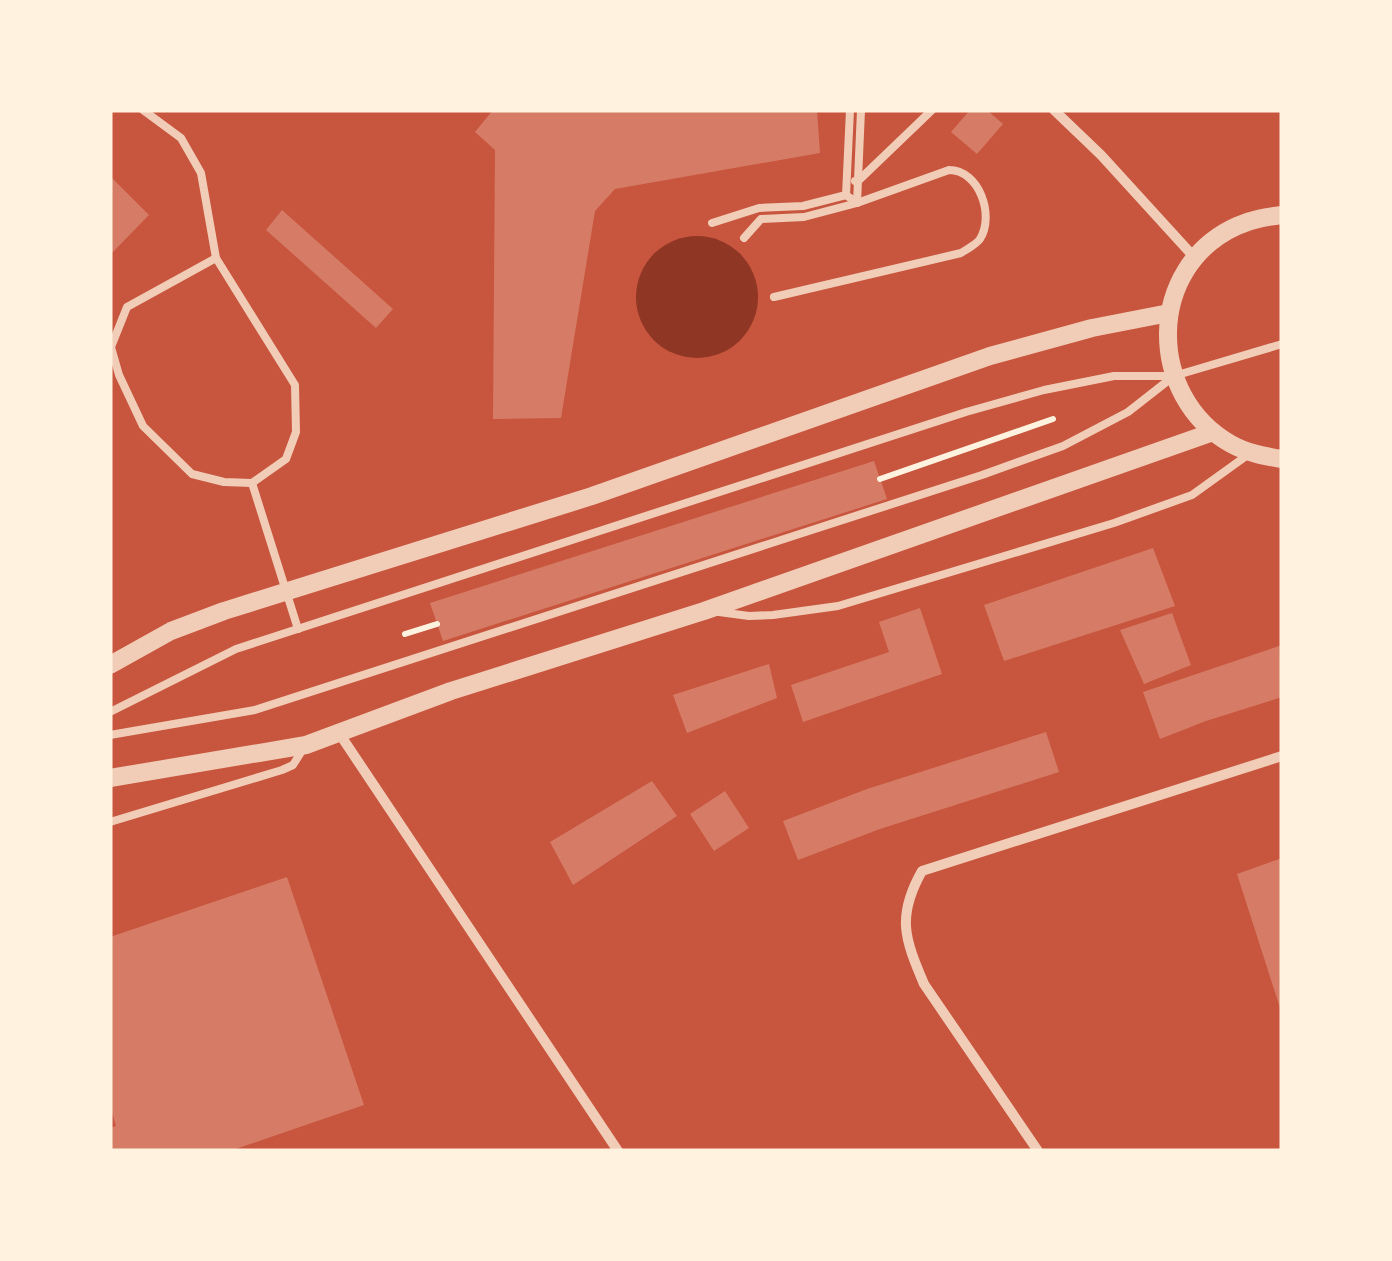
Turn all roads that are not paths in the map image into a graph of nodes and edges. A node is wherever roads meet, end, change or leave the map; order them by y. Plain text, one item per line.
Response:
1 (144, 110) edge
2 (850, 110) edge
3 (861, 110) edge
4 (932, 110) edge
5 (1054, 110) edge
6 (847, 181) junction
7 (858, 181) junction
8 (846, 195) junction
9 (857, 203) junction
10 (1282, 215) edge
11 (712, 223) dead end
12 (744, 238) dead end
13 (216, 258) junction
14 (1195, 258) junction
15 (774, 297) dead end
16 (1169, 313) junction
17 (1282, 344) edge
18 (1174, 376) junction
19 (1214, 432) junction
20 (1251, 453) junction
21 (1282, 459) edge
22 (252, 483) junction
23 (286, 592) junction
24 (704, 610) junction
25 (298, 629) junction
26 (110, 666) edge
27 (110, 712) edge
28 (339, 734) junction
29 (110, 735) edge
30 (306, 746) junction
31 (1282, 756) edge
32 (110, 778) edge
33 (110, 822) edge
34 (618, 1151) edge
35 (1038, 1151) edge

1 - 13 lane
2 - 6 lane
3 - 7 lane
4 - 7 lane
5 - 14 street
6 - 7 lane
6 - 8 lane
7 - 9 lane
8 - 9 lane
8 - 11 lane
9 - 12 lane
9 - 15 lane
10 - 14 street
13 - 22 lane
13 - 22 lane
14 - 16 street
16 - 18 street
16 - 23 street
17 - 18 lane
18 - 19 street
18 - 25 lane
18 - 29 lane
19 - 20 street
19 - 24 street
20 - 21 street
20 - 24 lane
22 - 23 lane
23 - 25 lane
23 - 26 street
24 - 28 street
25 - 27 lane
28 - 30 street
28 - 34 street
30 - 32 street
30 - 33 lane
31 - 35 street

